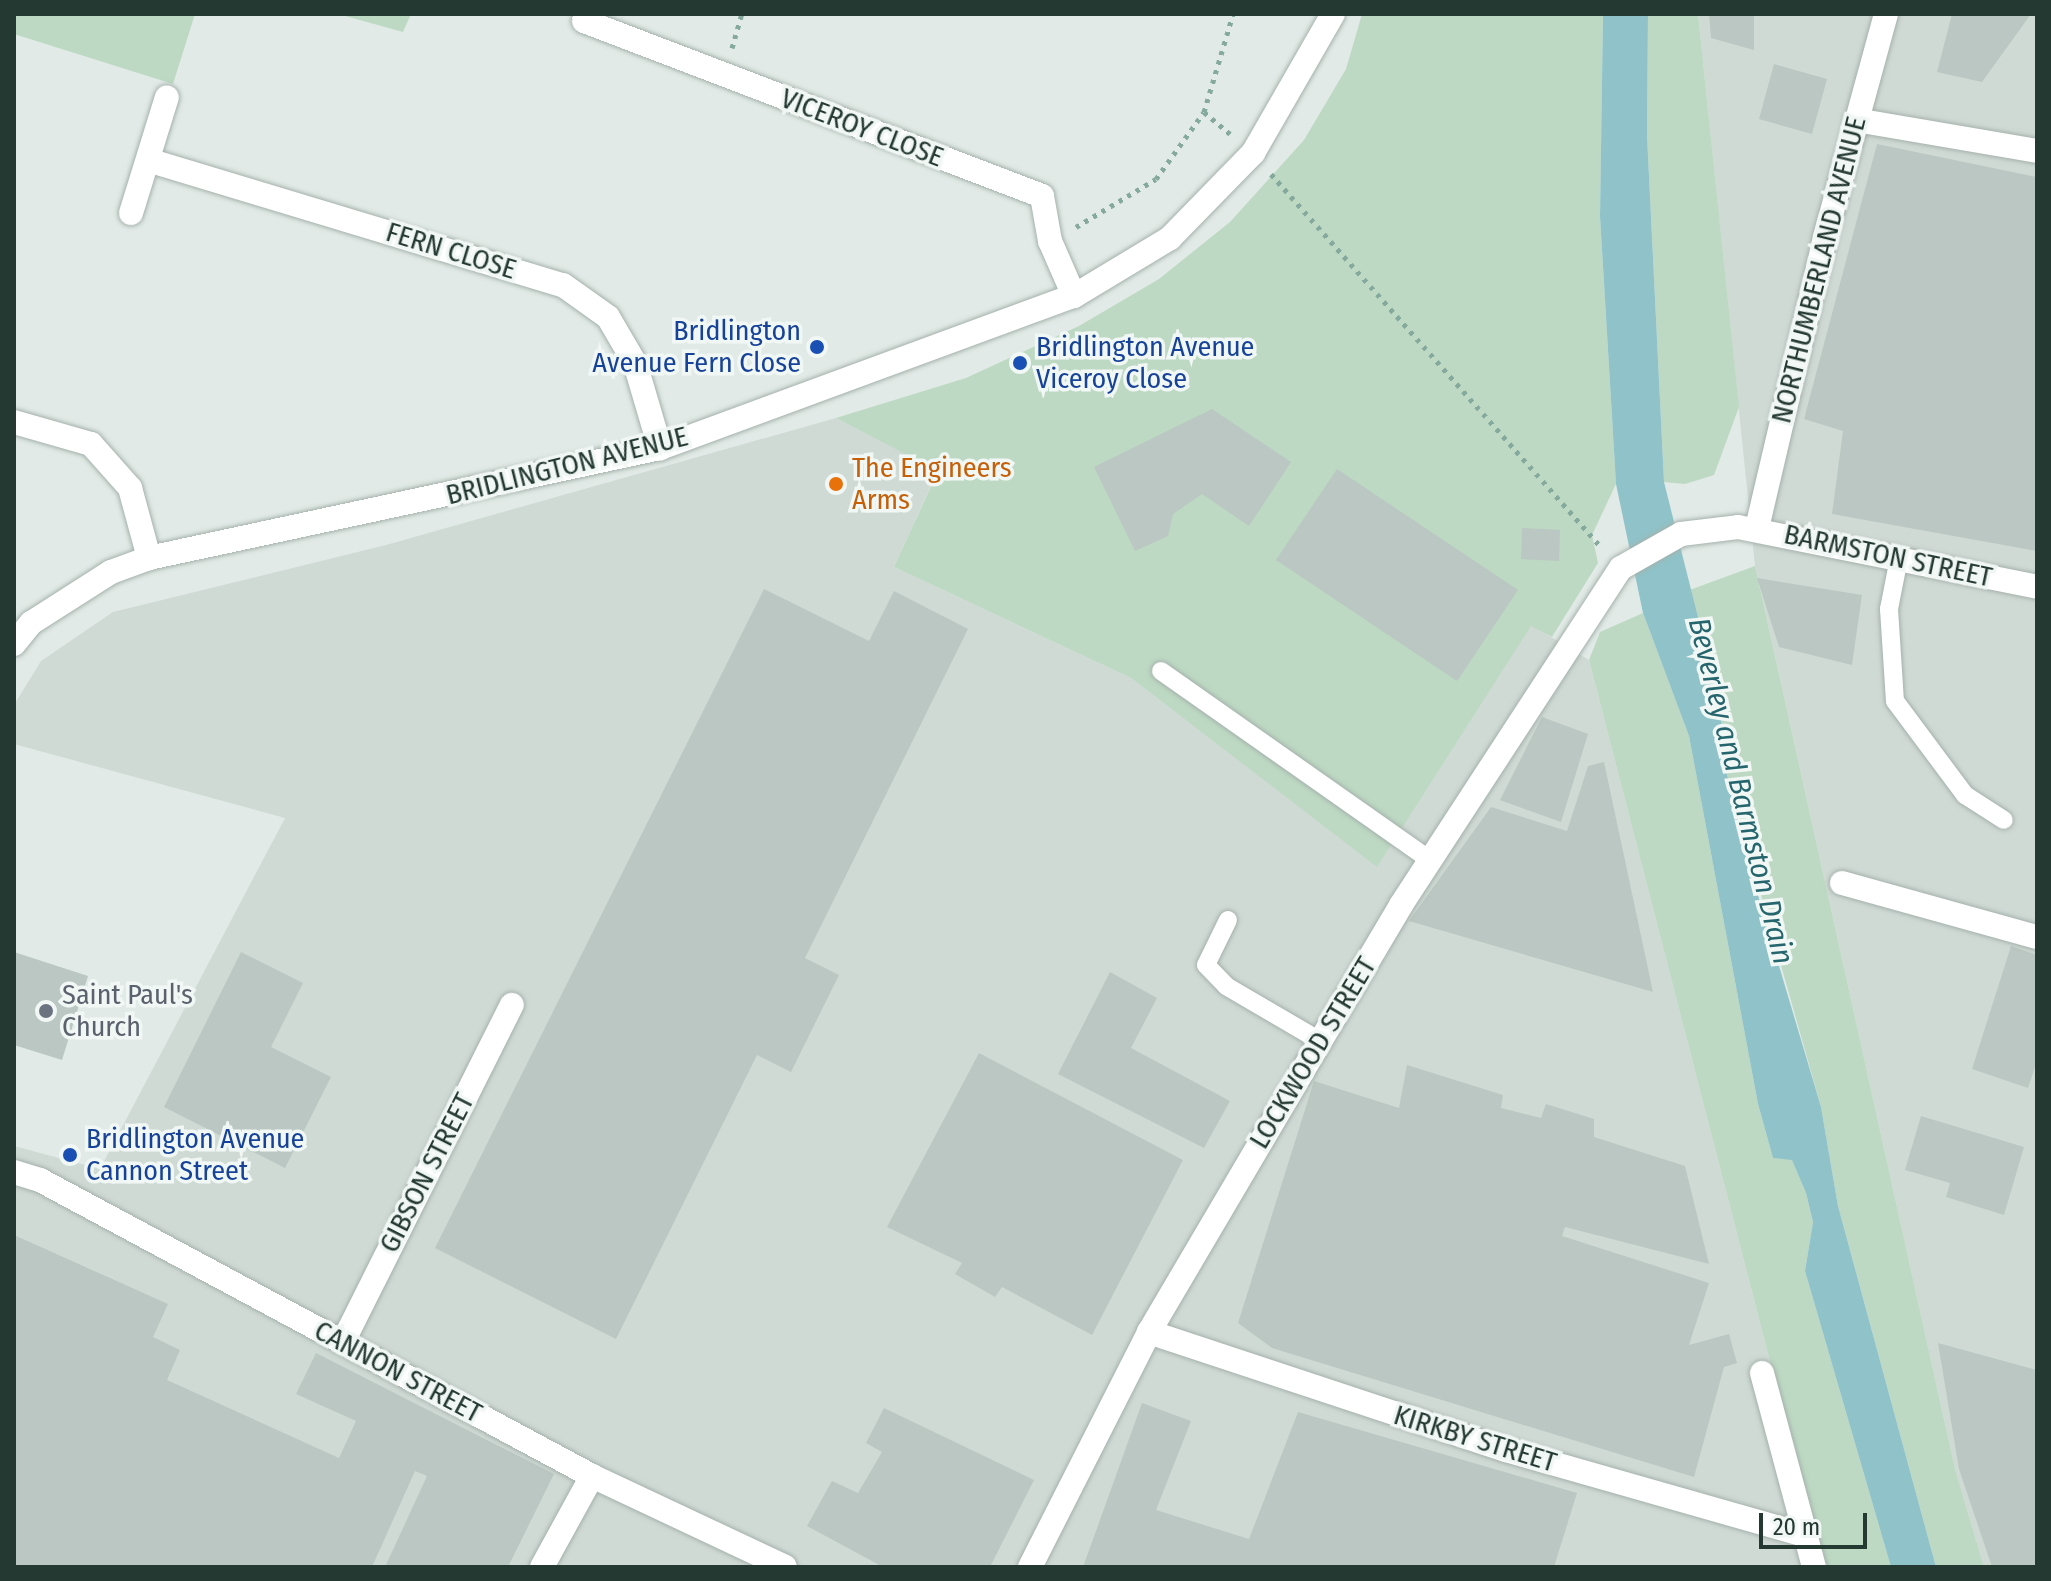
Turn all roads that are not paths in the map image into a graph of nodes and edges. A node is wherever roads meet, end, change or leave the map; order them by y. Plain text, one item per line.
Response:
1 (1333, 14) edge
2 (1886, 14) edge
3 (584, 21) dead end
4 (167, 97) dead end
5 (1856, 120) junction
6 (2037, 151) edge
7 (151, 161) junction
8 (131, 213) dead end
9 (1074, 296) junction
10 (14, 422) edge
11 (660, 448) junction
12 (1748, 527) junction
13 (149, 558) junction
14 (1899, 558) junction
15 (1625, 564) joint
16 (2037, 587) edge
17 (14, 644) edge
18 (1161, 671) dead end
19 (2004, 820) dead end
20 (1430, 860) junction
21 (1842, 883) dead end
22 (1228, 920) dead end
23 (2037, 937) edge
24 (512, 1005) dead end
25 (1320, 1041) junction
26 (14, 1172) edge
27 (1149, 1332) junction
28 (343, 1342) junction
29 (1762, 1373) dead end
30 (592, 1476) junction
31 (1805, 1535) junction
32 (542, 1567) edge
33 (785, 1567) edge
34 (1030, 1567) edge
35 (1814, 1567) edge

1 - 9 street, BRIDLINGTON AVENUE
2 - 5 street, NORTHUMBERLAND AVENUE
3 - 9 street, VICEROY CLOSE
4 - 7 street
5 - 6 street
5 - 12 street, NORTHUMBERLAND AVENUE
7 - 8 street
7 - 11 street, FERN CLOSE
9 - 11 street, BRIDLINGTON AVENUE
10 - 13 street
11 - 13 street, BRIDLINGTON AVENUE
12 - 14 street, BARMSTON STREET
12 - 15 street, BARMSTON STREET
13 - 17 street, BRIDLINGTON AVENUE
14 - 16 street, BARMSTON STREET
14 - 19 lane
15 - 20 street, LOCKWOOD STREET
18 - 20 lane
20 - 25 street, LOCKWOOD STREET
21 - 23 street
22 - 25 lane
24 - 28 street, GIBSON STREET
25 - 27 street, LOCKWOOD STREET
26 - 28 street, CANNON STREET
27 - 31 street, KIRKBY STREET
27 - 34 street, LOCKWOOD STREET
28 - 30 street, CANNON STREET
29 - 31 street
30 - 32 street
30 - 33 street, CANNON STREET
31 - 35 street

